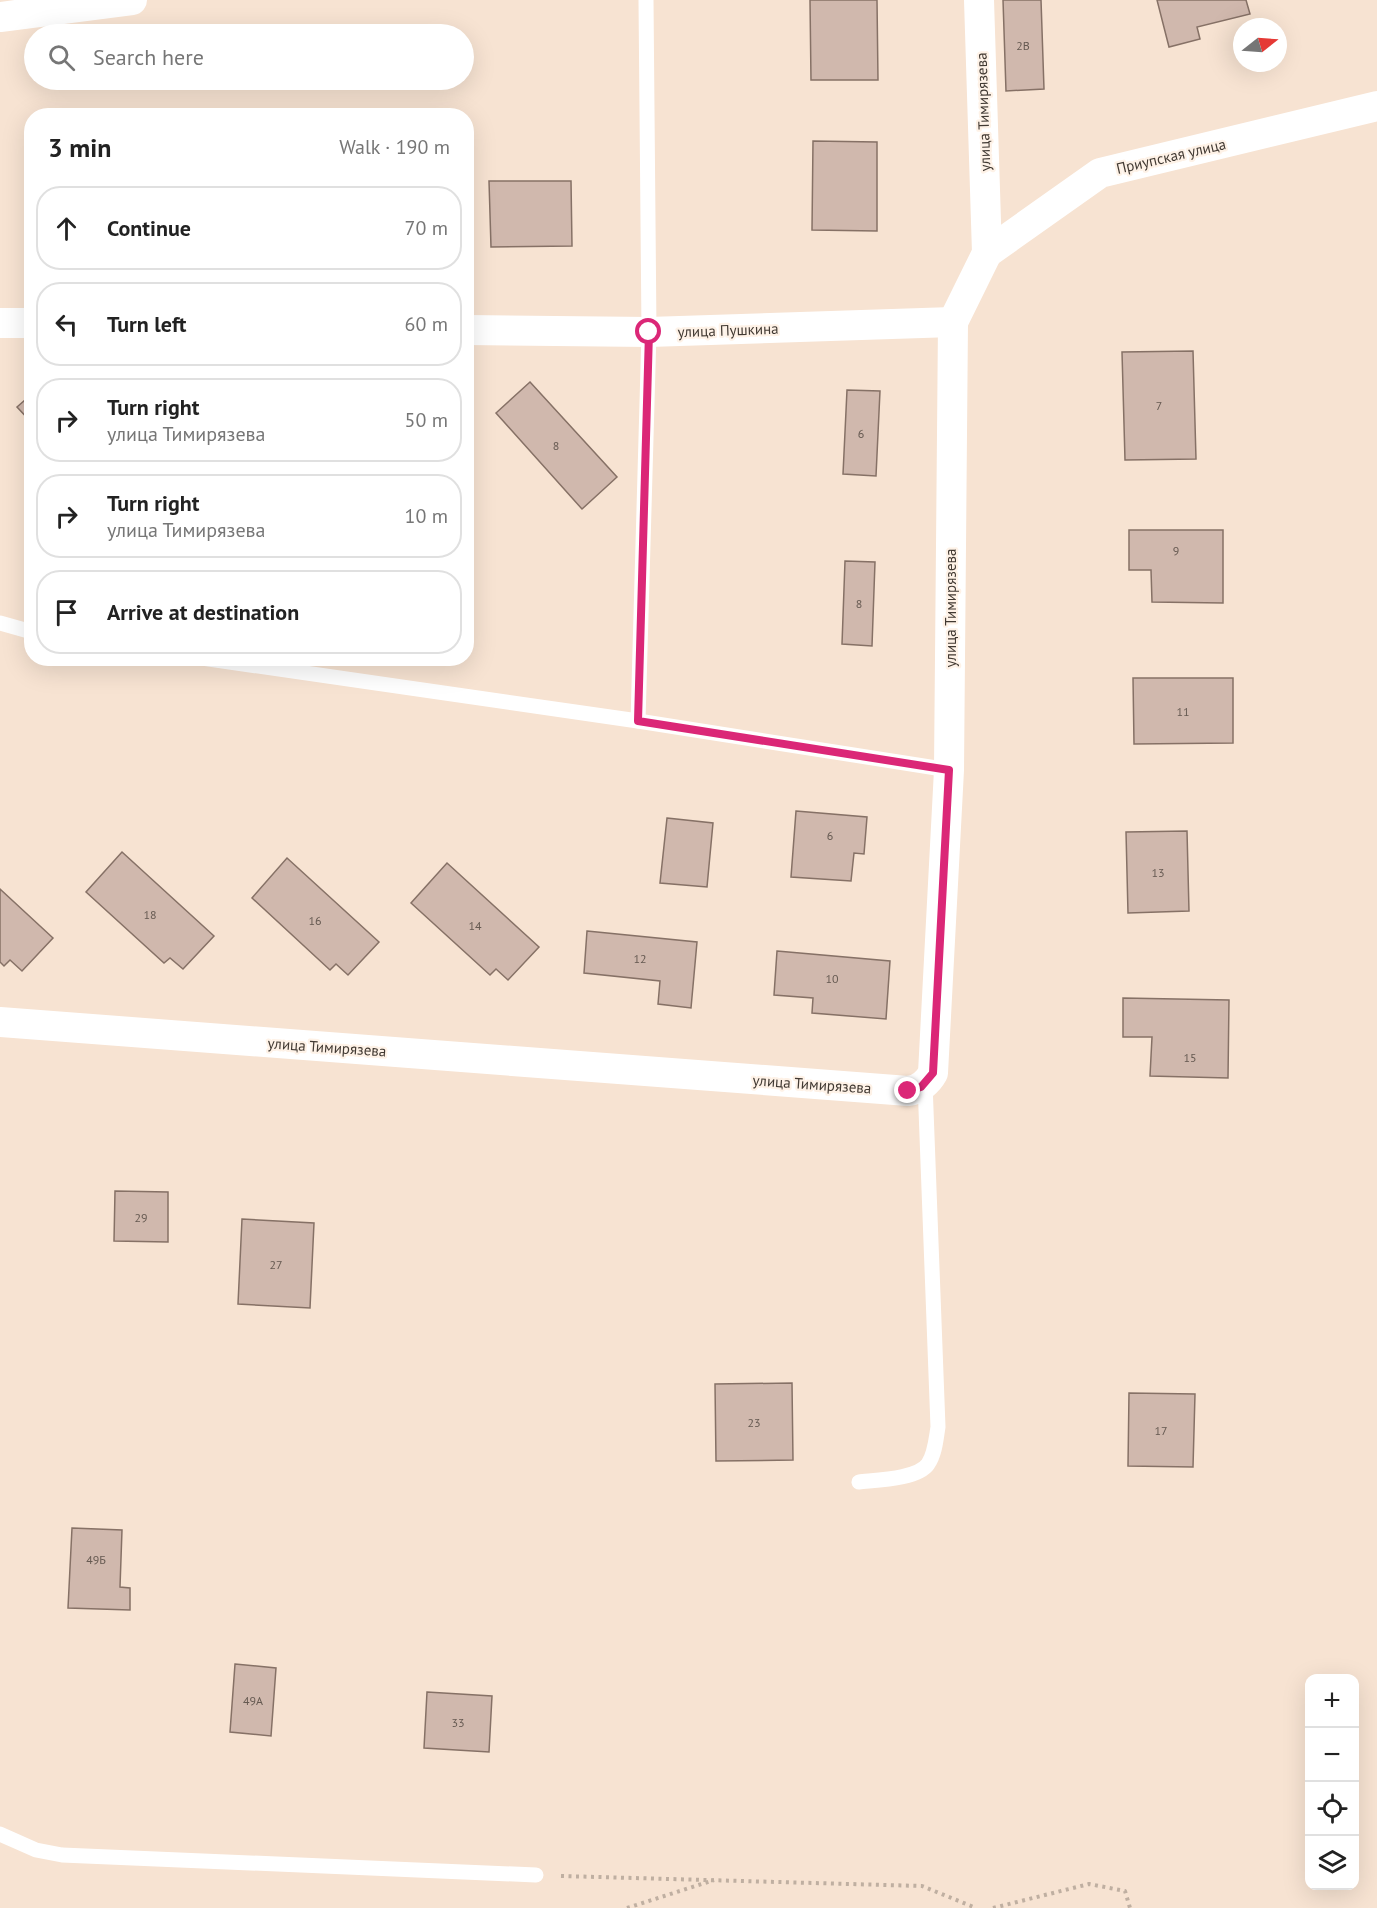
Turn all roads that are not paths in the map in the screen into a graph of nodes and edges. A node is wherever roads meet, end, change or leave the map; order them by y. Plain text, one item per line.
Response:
1 (132, 0) edge
2 (646, 0) edge
3 (979, 0) edge
4 (0, 17) edge
5 (1377, 106) edge
6 (987, 253) junction
7 (953, 322) junction
8 (0, 323) edge
9 (24, 323) edge
10 (474, 330) edge
11 (649, 332) junction
12 (0, 623) edge
13 (24, 630) edge
14 (257, 666) edge
15 (638, 721) junction
16 (949, 770) junction
17 (0, 1022) edge
18 (925, 1083) junction
19 (859, 1482) dead end
20 (0, 1834) edge
21 (536, 1875) road end

1 - 4 street
2 - 11 lane
3 - 6 street, улица Тимирязева
5 - 6 street, Приупская улица
6 - 7 street, улица Тимирязева
7 - 11 street, улица Пушкина
7 - 16 street, улица Тимирязева
8 - 9 street
10 - 11 street, улица Пушкина
11 - 15 lane
12 - 13 lane
14 - 15 lane
15 - 16 lane
16 - 18 street, улица Тимирязева
17 - 18 street, улица Тимирязева
18 - 19 lane
20 - 21 lane

